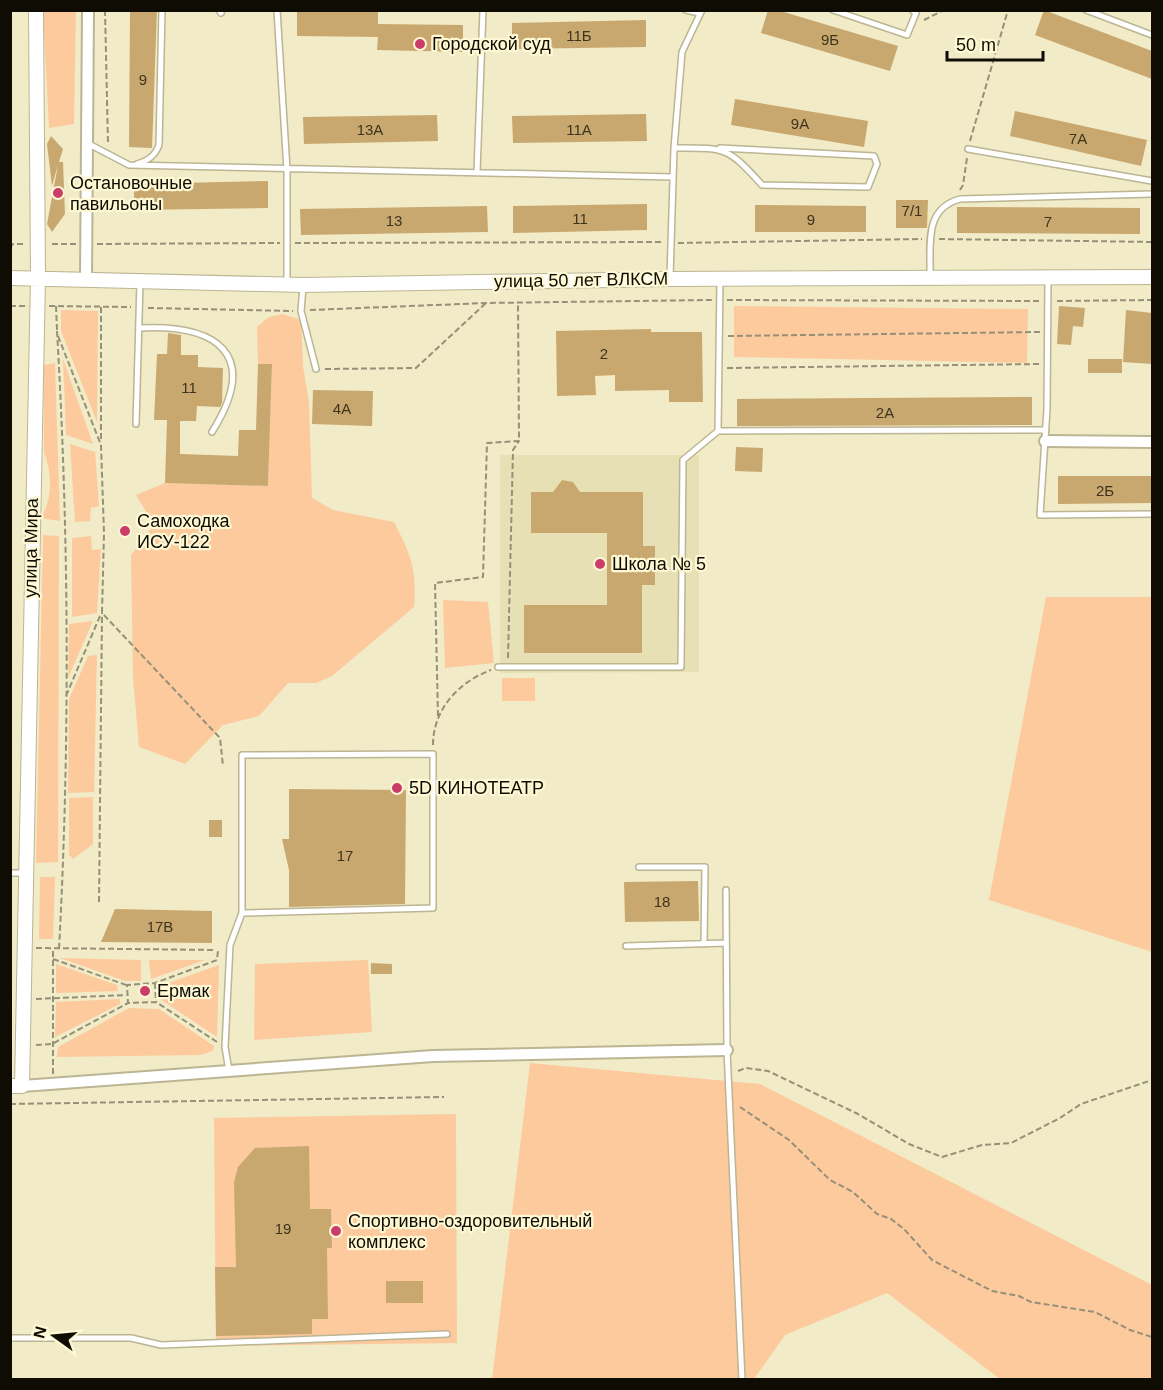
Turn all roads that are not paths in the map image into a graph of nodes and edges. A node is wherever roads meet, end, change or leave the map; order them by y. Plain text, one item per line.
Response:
1 (36, 10) edge
2 (88, 10) edge
3 (162, 10) edge
4 (277, 10) edge
5 (483, 10) edge
6 (686, 10) edge
7 (834, 10) edge
8 (912, 10) edge
9 (1086, 10) edge
10 (701, 12) edge
11 (1152, 34) edge
12 (87, 143) junction
13 (674, 148) junction
14 (720, 148) junction
15 (968, 149) road end
16 (129, 165) junction
17 (287, 170) junction
18 (477, 172) junction
19 (673, 177) junction
20 (1152, 181) edge
21 (1152, 194) edge
22 (1048, 276) junction
23 (930, 277) junction
24 (1152, 277) edge
25 (10, 278) edge
26 (38, 278) junction
27 (86, 278) junction
28 (670, 279) junction
29 (720, 279) junction
30 (140, 280) junction
31 (287, 285) junction
32 (303, 285) junction
33 (138, 328) junction
34 (316, 369) road end
35 (136, 424) dead end
36 (718, 431) junction
37 (212, 432) dead end
38 (1045, 436) junction
39 (1152, 442) edge
40 (1152, 514) edge
41 (498, 667) road end
42 (639, 867) dead end
43 (18, 873) edge
44 (726, 890) dead end
45 (242, 913) junction
46 (726, 943) junction
47 (704, 944) junction
48 (626, 946) dead end
49 (727, 1050) junction
50 (229, 1072) junction
51 (16, 1086) edge
52 (447, 1334) dead end
53 (10, 1338) edge
54 (742, 1380) edge

1 - 26 street, улица Мира
2 - 12 street
3 - 16 lane
4 - 17 lane
5 - 18 lane
6 - 10 lane
7 - 8 lane
9 - 11 lane
10 - 13 lane
12 - 16 lane
12 - 27 street
13 - 14 lane
13 - 19 lane
14 - 14 lane
15 - 20 lane
16 - 17 lane
17 - 18 lane
17 - 31 lane
18 - 19 lane
19 - 28 lane
21 - 23 lane
22 - 23 street, улица 50 лет ВЛКСМ
22 - 24 street, улица 50 лет ВЛКСМ
22 - 38 lane
23 - 29 street, улица 50 лет ВЛКСМ
25 - 26 street, улица 50 лет ВЛКСМ
26 - 27 street, улица 50 лет ВЛКСМ
26 - 43 street, улица Мира
27 - 30 street, улица 50 лет ВЛКСМ
28 - 29 street, улица 50 лет ВЛКСМ
28 - 32 street, улица 50 лет ВЛКСМ
29 - 36 lane
30 - 31 street, улица 50 лет ВЛКСМ
30 - 33 lane
31 - 32 street, улица 50 лет ВЛКСМ
32 - 34 lane
33 - 35 lane
33 - 37 lane
36 - 38 lane
36 - 41 lane
38 - 39 street
38 - 40 lane
42 - 47 lane
43 - 51 street, улица Мира
44 - 46 lane
45 - 45 lane
45 - 50 lane
46 - 47 lane
46 - 49 lane
47 - 48 lane
49 - 50 street
49 - 54 lane
50 - 51 street
52 - 53 lane

